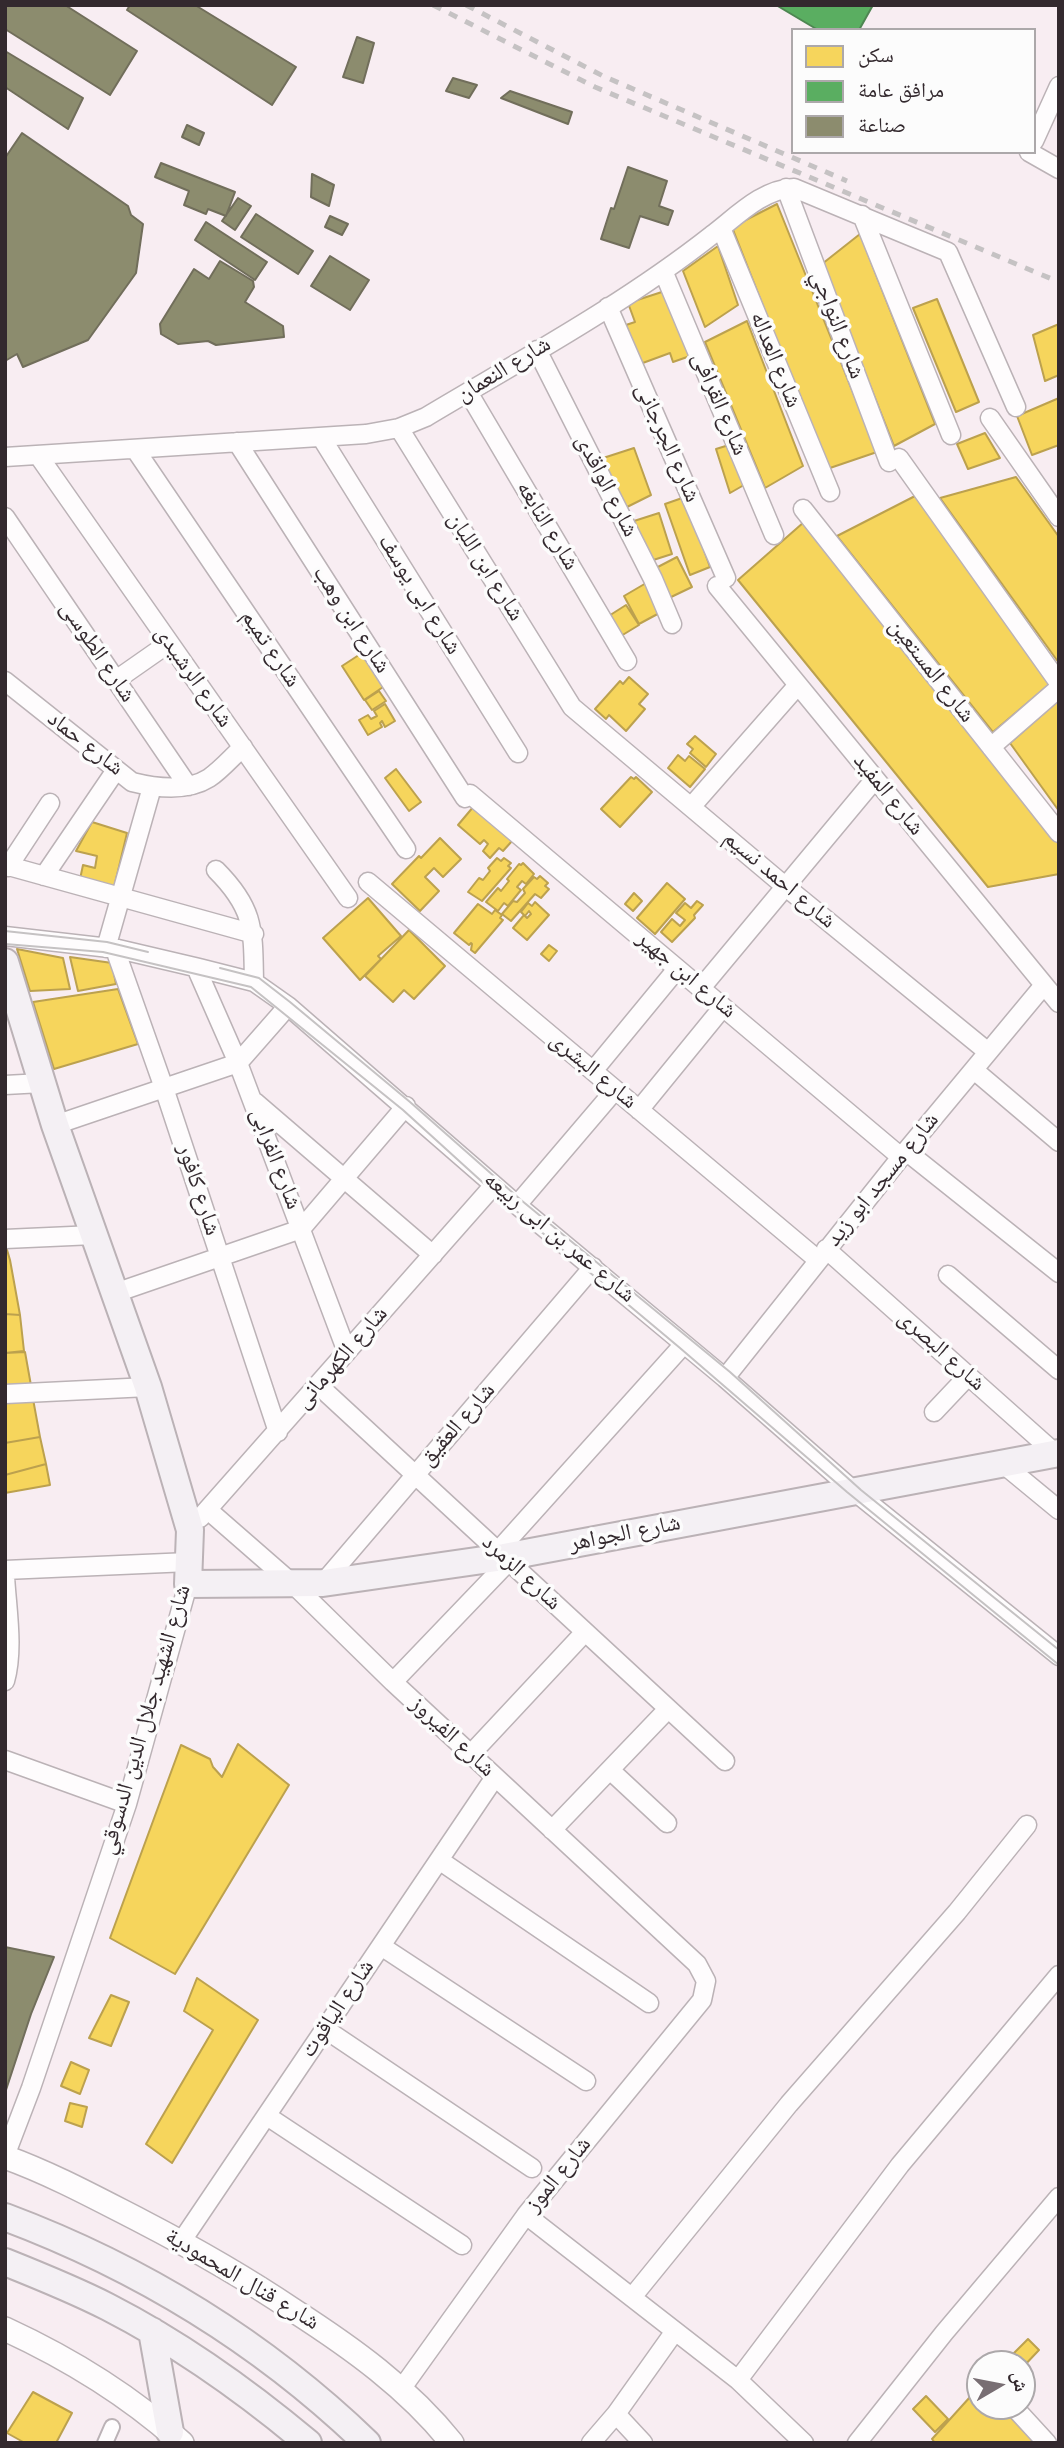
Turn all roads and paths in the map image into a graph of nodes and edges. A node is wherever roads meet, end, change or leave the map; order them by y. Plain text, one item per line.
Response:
1 (1059, 86) edge
2 (1036, 137) edge
3 (1031, 154) edge
4 (1059, 169) edge
5 (786, 188) junction
6 (862, 215) junction
7 (721, 228) junction
8 (664, 273) junction
9 (608, 307) junction
10 (537, 350) junction
11 (468, 392) junction
12 (1016, 407) dead end
13 (990, 418) dead end
14 (399, 428) junction
15 (951, 435) dead end
16 (321, 437) junction
17 (237, 442) junction
18 (135, 449) junction
19 (38, 455) junction
20 (5, 457) edge
21 (830, 492) dead end
22 (803, 509) dead end
23 (5, 517) edge
24 (1059, 517) edge
25 (774, 535) dead end
26 (722, 582) joint
27 (672, 624) dead end
28 (169, 643) junction
29 (627, 661) dead end
30 (116, 680) junction
31 (5, 681) edge
32 (798, 685) junction
33 (1059, 685) edge
34 (572, 707) joint
35 (243, 747) junction
36 (991, 747) junction
37 (518, 753) dead end
38 (116, 770) junction
39 (875, 779) junction
40 (188, 786) junction
41 (152, 787) junction
42 (468, 796) joint
43 (50, 803) dead end
44 (691, 807) junction
45 (1059, 833) edge
46 (406, 849) dead end
47 (7, 866) edge
48 (216, 870) dead end
49 (44, 876) junction
50 (368, 881) dead end
51 (786, 887) junction
52 (120, 897) junction
53 (348, 898) dead end
54 (254, 933) junction
55 (5, 936) edge
56 (112, 948) junction
57 (5, 962) edge
58 (199, 968) junction
59 (677, 969) junction
60 (254, 982) junction
61 (1044, 985) junction
62 (701, 988) junction
63 (1059, 1003) edge
64 (288, 1006) junction
65 (723, 1007) junction
66 (988, 1052) junction
67 (238, 1063) junction
68 (974, 1070) junction
69 (593, 1071) junction
70 (42, 1083) junction
71 (5, 1085) edge
72 (164, 1088) junction
73 (615, 1090) junction
74 (252, 1100) junction
75 (406, 1106) junction
76 (639, 1110) junction
77 (55, 1125) junction
78 (1059, 1142) edge
79 (903, 1154) junction
80 (344, 1179) junction
81 (494, 1185) junction
82 (517, 1205) junction
83 (301, 1230) junction
84 (94, 1236) junction
85 (5, 1239) edge
86 (433, 1255) junction
87 (822, 1255) junction
88 (220, 1257) junction
89 (593, 1268) junction
90 (1059, 1273) edge
91 (948, 1275) dead end
92 (114, 1293) junction
93 (684, 1344) junction
94 (348, 1352) junction
95 (1059, 1370) edge
96 (968, 1376) junction
97 (726, 1378) junction
98 (318, 1385) junction
99 (148, 1387) junction
100 (5, 1394) edge
101 (934, 1412) dead end
102 (278, 1432) junction
103 (1057, 1453) edge
104 (1002, 1463) junction
105 (415, 1475) junction
106 (854, 1491) junction
107 (208, 1510) junction
108 (1059, 1510) edge
109 (190, 1530) junction
110 (504, 1557) junction
111 (5, 1570) edge
112 (188, 1573) junction
113 (5, 1576) edge
114 (323, 1583) junction
115 (294, 1585) junction
116 (585, 1632) junction
117 (1059, 1656) edge
118 (5, 1681) edge
119 (393, 1682) junction
120 (668, 1709) junction
121 (471, 1754) junction
122 (5, 1760) edge
123 (725, 1761) dead end
124 (610, 1770) junction
125 (495, 1777) junction
126 (127, 1804) junction
127 (667, 1823) dead end
128 (1027, 1825) dead end
129 (552, 1830) junction
130 (439, 1860) junction
131 (381, 1946) junction
132 (697, 1964) joint
133 (1059, 1975) edge
134 (649, 2003) dead end
135 (325, 2029) junction
136 (586, 2081) dead end
137 (267, 2116) junction
138 (5, 2156) edge
139 (532, 2168) dead end
140 (1059, 2197) edge
141 (526, 2215) junction
142 (5, 2217) edge
143 (181, 2242) junction
144 (462, 2245) dead end
145 (5, 2262) edge
146 (633, 2296) junction
147 (5, 2329) edge
148 (152, 2331) junction
149 (675, 2331) junction
150 (738, 2380) junction
151 (402, 2388) junction
152 (615, 2414) junction
153 (1026, 2420) edge
154 (112, 2427) dead end
155 (176, 2437) edge
156 (105, 2443) edge
157 (308, 2443) edge
158 (367, 2443) edge
159 (453, 2443) edge
160 (592, 2443) edge
161 (643, 2443) edge
162 (804, 2443) edge
163 (857, 2443) edge
164 (1048, 2443) edge

1 - 2 street
3 - 4 street
5 - 6 street
5 - 7 street, شارع النعمان
5 - 33 street, شارع النواجي
6 - 12 street
6 - 15 street
7 - 8 street, شارع النعمان
7 - 21 street, شارع العداله
8 - 9 street, شارع النعمان
8 - 25 street, شارع القرافى
9 - 10 street, شارع النعمان
9 - 26 street, شارع الجرجانى
10 - 11 street, شارع النعمان
10 - 27 street, شارع الواقدى
11 - 14 street, شارع النعمان
11 - 29 street, شارع النابغه
13 - 24 street
14 - 16 street, شارع النعمان
14 - 34 street, شارع ابن اللبان
16 - 17 street, شارع النعمان
16 - 37 street, شارع ابى يوسف
17 - 18 street, شارع النعمان
17 - 42 street, شارع ابن وهب
18 - 19 street, شارع النعمان
18 - 46 street, شارع تميم
19 - 20 street, شارع النعمان
19 - 28 street, شارع الرشيدى
22 - 36 street, شارع المستعين
23 - 30 street, شارع الطوسى
26 - 32 street, شارع المفيد
28 - 30 street
28 - 35 street, شارع الرشيدى
30 - 40 street, شارع الطوسى
31 - 38 street, شارع حماد
32 - 39 street, شارع المفيد
32 - 44 street
33 - 36 street
34 - 44 street, شارع احمد نسيم
35 - 40 street, شارع حماد
35 - 53 street, شارع الرشيدى
36 - 45 street, شارع المستعين
38 - 41 street, شارع حماد
38 - 49 street
39 - 51 street
39 - 61 street, شارع المفيد
40 - 41 street, شارع حماد
41 - 52 street
42 - 59 street, شارع ابن جهير
43 - 47 street
44 - 51 street, شارع احمد نسيم
47 - 49 street
48 - 54 street
49 - 52 street
50 - 69 street, شارع البشرى
51 - 62 street
51 - 66 street, شارع احمد نسيم
52 - 54 street
52 - 56 street
54 - 60 street
55 - 56 street, شارع عمر بن ابى ربيعه
56 - 58 street, شارع عمر بن ابى ربيعه
56 - 72 street, شارع كافور
57 - 70 main road, شارع الشهيد جلال الدين الدسوقي
58 - 60 street, شارع عمر بن ابى ربيعه
58 - 67 street, شارع الفرابى
59 - 62 street, شارع ابن جهير
59 - 69 street
60 - 64 street, شارع عمر بن ابى ربيعه
61 - 63 street, شارع المفيد
61 - 66 street, شارع مسجد ابو زيد
62 - 65 street, شارع ابن جهير
64 - 67 street
64 - 75 street, شارع عمر بن ابى ربيعه
65 - 76 street
65 - 79 street, شارع ابن جهير
66 - 68 street, شارع مسجد ابو زيد
67 - 72 street
67 - 74 street, شارع الفرابى
68 - 78 street
68 - 79 street, شارع مسجد ابو زيد
69 - 73 street, شارع البشرى
70 - 71 street
70 - 77 main road, شارع الشهيد جلال الدين الدسوقي
72 - 77 street
72 - 88 street, شارع كافور
73 - 76 street, شارع البشرى
73 - 82 street
74 - 80 street
74 - 83 street, شارع الفرابى
75 - 80 street
75 - 81 street, شارع عمر بن ابى ربيعه
76 - 87 street, شارع البشرى
77 - 84 main road, شارع الشهيد جلال الدين الدسوقي
79 - 87 street, شارع مسجد ابو زيد
79 - 90 street, شارع ابن جهير
80 - 83 street
80 - 86 street
81 - 82 street, شارع عمر بن ابى ربيعه
81 - 86 street, شارع الكهرمانى
82 - 89 street, شارع عمر بن ابى ربيعه
83 - 88 street
83 - 94 street, شارع الفرابى
84 - 85 street
84 - 92 main road, شارع الشهيد جلال الدين الدسوقي
86 - 94 street, شارع الكهرمانى
87 - 96 street, شارع البصرى
87 - 97 street, شارع مسجد ابو زيد
88 - 92 street
88 - 102 street, شارع كافور
89 - 93 street, شارع عمر بن ابى ربيعه
89 - 105 street, شارع العقيق
91 - 95 street
92 - 99 main road, شارع الشهيد جلال الدين الدسوقي
93 - 97 street, شارع عمر بن ابى ربيعه
93 - 110 street
94 - 98 street, شارع الكهرمانى
96 - 101 street
96 - 103 street, شارع البصرى
97 - 106 street, شارع عمر بن ابى ربيعه
98 - 102 street, شارع الكهرمانى
98 - 105 street, شارع الزمرد
99 - 100 street
99 - 109 main road, شارع الشهيد جلال الدين الدسوقي
102 - 107 street, شارع الكهرمانى
103 - 104 main road, شارع الجواهر
104 - 106 main road, شارع الجواهر
104 - 108 street
105 - 110 street, شارع الزمرد
105 - 114 street, شارع العقيق
106 - 110 main road, شارع الجواهر
106 - 117 street, شارع عمر بن ابى ربيعه
107 - 109 street, شارع الكهرمانى
107 - 115 street, شارع الفيروز
109 - 112 main road, شارع الشهيد جلال الدين الدسوقي
110 - 114 main road, شارع الجواهر
110 - 116 street, شارع الزمرد
110 - 119 street
111 - 112 street
112 - 115 main road, شارع الجواهر
112 - 126 street, شارع الشهيد جلال الدين الدسوقي
113 - 118 street
114 - 115 main road, شارع الجواهر
115 - 119 street, شارع الفيروز
116 - 120 street, شارع الزمرد
116 - 121 street
119 - 121 street, شارع الفيروز
120 - 123 street, شارع الزمرد
120 - 124 street
121 - 125 street, شارع الفيروز
122 - 126 street
124 - 127 street
124 - 129 street
125 - 129 street, شارع الفيروز
125 - 130 street, شارع الياقوت
126 - 138 street, شارع الشهيد جلال الدين الدسوقي
128 - 146 street
129 - 132 street, شارع الفيروز
130 - 131 street, شارع الياقوت
130 - 134 street
131 - 135 street, شارع الياقوت
131 - 136 street
132 - 141 street, شارع الموز
133 - 150 street
135 - 137 street, شارع الياقوت
135 - 139 street
137 - 143 street, شارع الياقوت
137 - 144 street
138 - 143 street, شارع قنال المحمودية
140 - 163 street
141 - 146 street
141 - 151 street, شارع الموز
142 - 158 main road
143 - 151 street, شارع قنال المحمودية
145 - 148 main road
146 - 149 street
147 - 155 street
148 - 155 main road
148 - 157 main road
149 - 150 street
149 - 152 street
150 - 162 street
151 - 159 street, شارع قنال المحمودية
152 - 160 street
152 - 161 street
153 - 164 street
154 - 156 street

